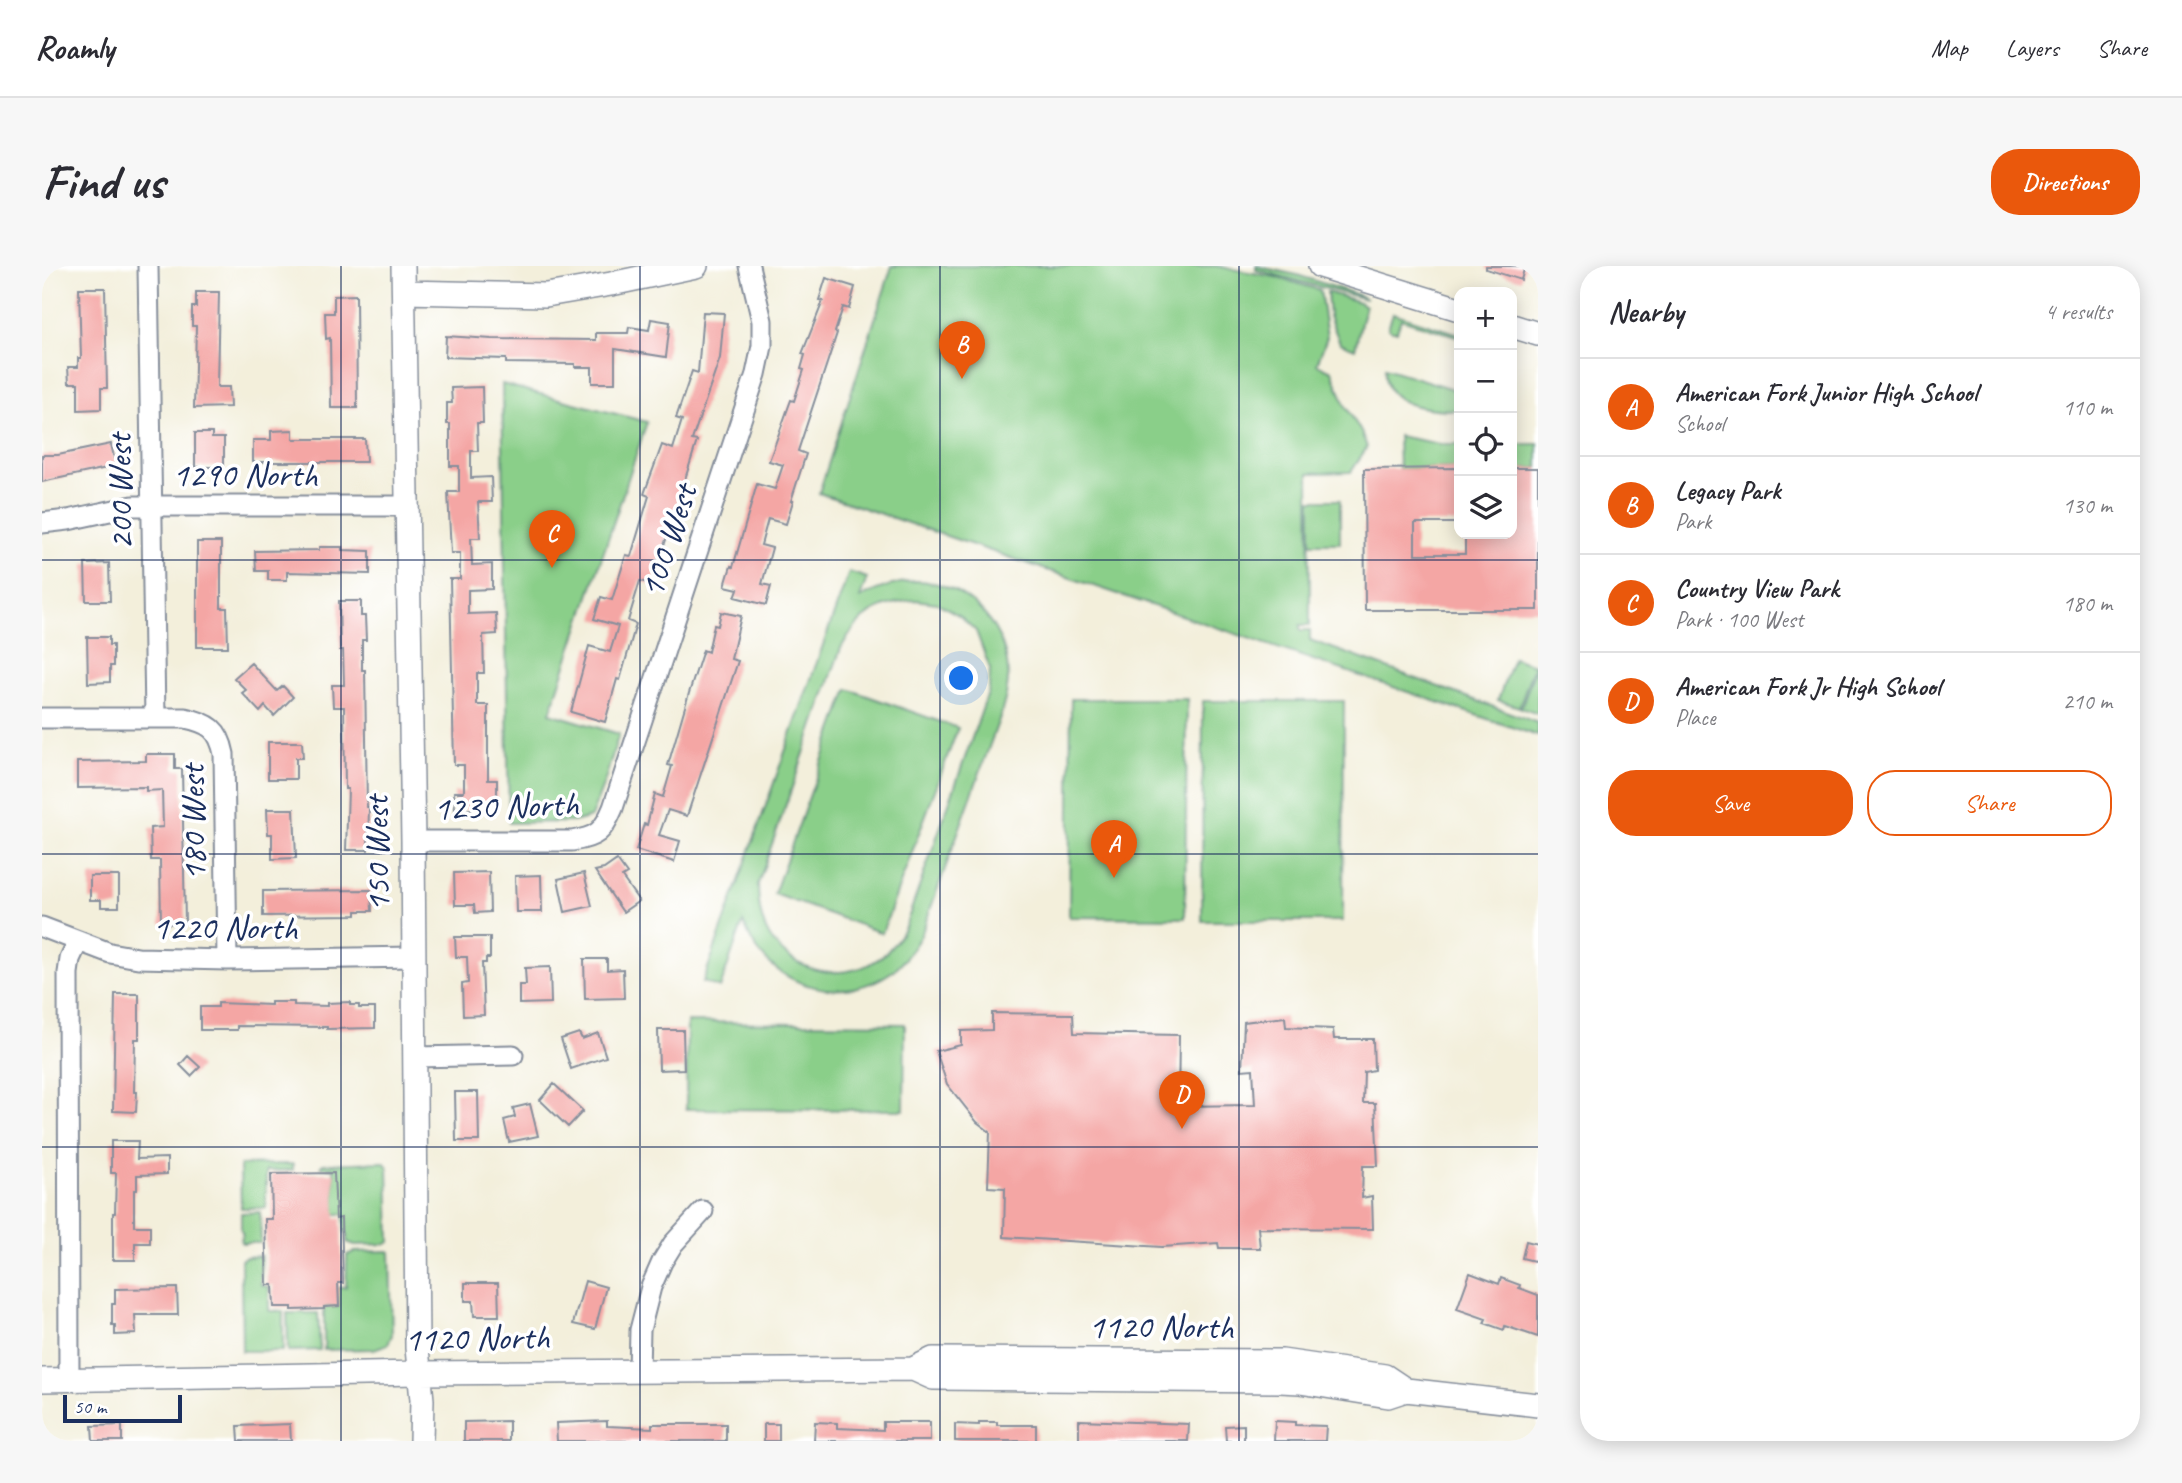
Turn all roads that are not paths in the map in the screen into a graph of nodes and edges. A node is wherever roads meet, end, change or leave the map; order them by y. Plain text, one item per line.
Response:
1 (148, 266) edge
2 (403, 266) edge
3 (696, 266) edge
4 (749, 266) edge
5 (1320, 266) edge
6 (404, 292) junction
7 (1454, 307) edge
8 (1517, 328) edge
9 (1538, 334) edge
10 (151, 506) junction
11 (407, 506) junction
12 (42, 523) edge
13 (42, 718) edge
14 (155, 718) junction
15 (602, 830) joint
16 (412, 841) junction
17 (42, 927) edge
18 (78, 942) junction
19 (414, 957) junction
20 (227, 960) junction
21 (513, 1055) dead end
22 (415, 1057) junction
23 (703, 1211) dead end
24 (639, 1371) junction
25 (419, 1373) junction
26 (42, 1380) edge
27 (69, 1380) junction
28 (1538, 1405) edge
29 (421, 1441) edge

1 - 10 street, 200 West
2 - 6 street, 150 West
3 - 6 street
4 - 15 street, 100 West
5 - 7 street
6 - 11 street, 150 West
8 - 9 street
10 - 11 street, 1290 North
10 - 12 street, 1290 North
10 - 14 street, 200 West
11 - 16 street, 150 West
13 - 14 street
14 - 20 street, 180 West
15 - 16 street, 1230 North
16 - 19 street, 150 West
17 - 18 street, 1220 North
18 - 20 street, 1220 North
18 - 27 street
19 - 20 street, 1220 North
19 - 22 street, 150 West
21 - 22 street
22 - 25 street, 150 West
23 - 24 street
24 - 25 street, 1120 North
24 - 28 street, 1120 North
25 - 27 street, 1120 North
25 - 29 street, 150 West
26 - 27 street, 1120 North

